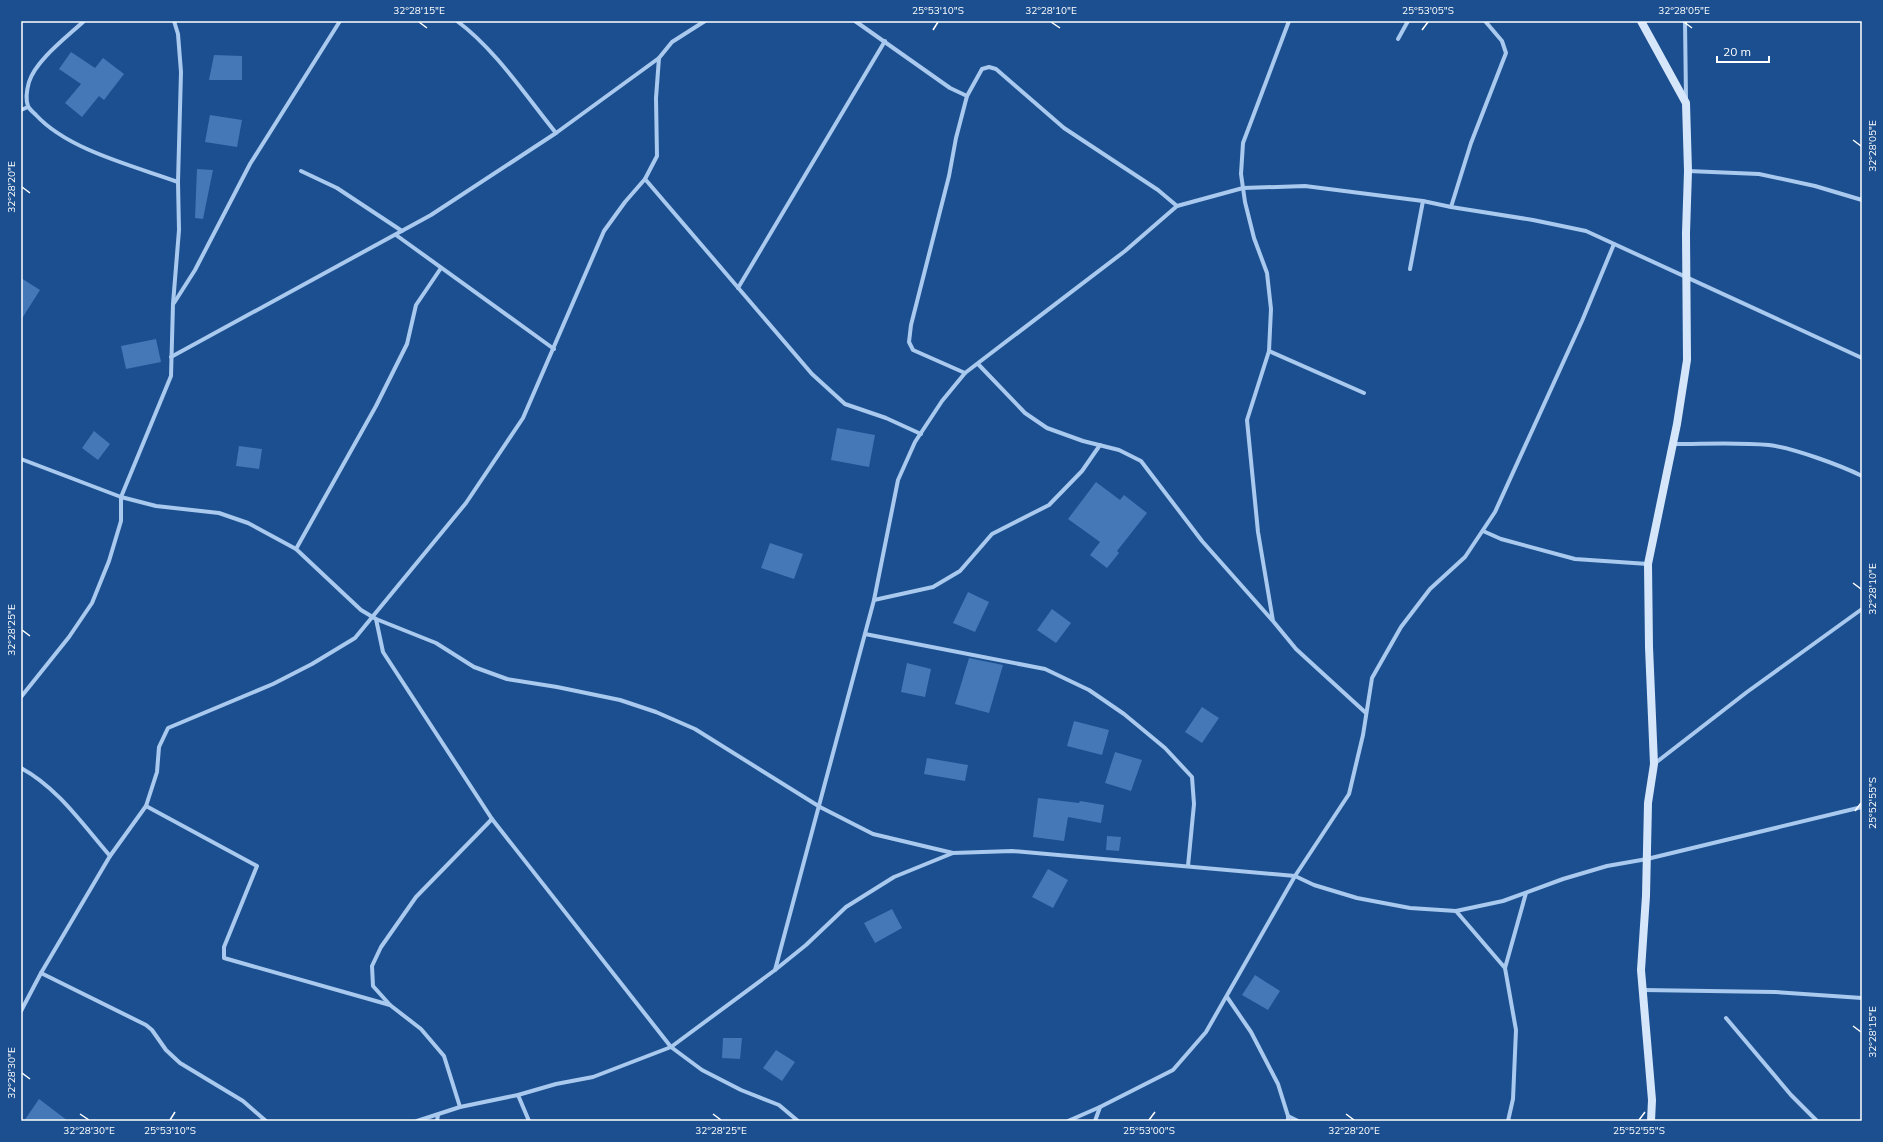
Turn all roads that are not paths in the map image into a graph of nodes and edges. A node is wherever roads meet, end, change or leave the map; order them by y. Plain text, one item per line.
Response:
1 (84, 21) edge
2 (174, 21) edge
3 (340, 21) edge
4 (457, 21) edge
5 (705, 21) edge
6 (855, 21) edge
7 (1289, 21) edge
8 (1408, 21) edge
9 (1485, 21) edge
10 (1641, 21) edge
11 (1685, 21) edge
12 (1398, 39) dead end
13 (885, 42) junction
14 (659, 58) junction
15 (967, 96) junction
16 (1686, 103) junction
17 (28, 107) junction
18 (21, 110) edge
19 (556, 133) junction
20 (301, 171) dead end
21 (1688, 171) junction
22 (645, 179) junction
23 (178, 182) junction
24 (1243, 188) junction
25 (1862, 200) edge
26 (1423, 201) junction
27 (1177, 206) junction
28 (1451, 207) junction
29 (402, 231) junction
30 (396, 235) junction
31 (1614, 244) junction
32 (441, 268) junction
33 (1410, 269) dead end
34 (1686, 276) junction
35 (738, 288) junction
36 (173, 304) junction
37 (554, 348) junction
38 (1269, 351) junction
39 (171, 357) junction
40 (1862, 358) edge
41 (978, 364) junction
42 (965, 374) junction
43 (1364, 393) dead end
44 (921, 434) junction
45 (1673, 444) junction
46 (1100, 445) junction
47 (21, 459) edge
48 (1862, 476) edge
49 (121, 497) junction
50 (1483, 530) junction
51 (296, 549) junction
52 (1648, 564) junction
53 (874, 600) junction
54 (1862, 609) edge
55 (374, 618) junction
56 (1273, 621) junction
57 (865, 634) junction
58 (21, 697) edge
59 (1366, 713) junction
60 (1654, 764) junction
61 (21, 768) edge
62 (146, 806) junction
63 (820, 807) junction
64 (1862, 807) edge
65 (492, 819) junction
66 (953, 853) junction
67 (110, 856) junction
68 (1647, 858) junction
69 (1188, 866) junction
70 (1295, 876) junction
71 (1526, 893) junction
72 (1456, 911) junction
73 (1505, 968) junction
74 (775, 970) junction
75 (41, 973) junction
76 (1643, 990) junction
77 (1227, 997) junction
78 (1862, 998) edge
79 (390, 1005) junction
80 (21, 1011) edge
81 (1726, 1018) dead end
82 (671, 1047) junction
83 (518, 1095) junction
84 (460, 1107) junction
85 (1100, 1107) junction
86 (438, 1114) junction
87 (1288, 1119) edge
88 (266, 1121) edge
89 (417, 1121) edge
90 (437, 1121) edge
91 (529, 1121) edge
92 (798, 1121) edge
93 (1068, 1121) edge
94 (1095, 1121) edge
95 (1298, 1121) edge
96 (1508, 1121) edge
97 (1651, 1121) edge
98 (1817, 1121) edge

1 - 17 street
2 - 23 street
3 - 36 street
4 - 19 street
5 - 14 street
6 - 13 street
7 - 24 street
8 - 12 street
9 - 28 street
10 - 16 street
11 - 16 street
13 - 15 street
13 - 35 street
14 - 19 street
14 - 22 street
15 - 27 street
15 - 42 street
16 - 21 street
17 - 18 street
17 - 23 street
19 - 29 street
20 - 29 street
21 - 25 street
21 - 34 street
22 - 35 street
22 - 37 street
23 - 36 street
24 - 26 street
24 - 27 street
24 - 38 street
26 - 28 street
26 - 33 street
27 - 41 street
28 - 31 street
29 - 30 street
30 - 32 street
30 - 39 street
31 - 34 street
31 - 50 street
32 - 37 street
32 - 51 street
34 - 40 street
34 - 45 street
35 - 44 street
36 - 39 street
37 - 55 street
38 - 43 street
38 - 56 street
39 - 49 street
41 - 42 street
41 - 46 street
42 - 44 street
44 - 53 street
45 - 48 street
45 - 52 street
46 - 53 street
46 - 56 street
47 - 49 street
49 - 51 street
49 - 58 street
50 - 52 street
50 - 59 street
51 - 55 street
52 - 60 street
53 - 57 street
54 - 60 street
55 - 62 street
55 - 63 street
55 - 65 street
56 - 59 street
57 - 63 street
57 - 69 street
59 - 70 street
60 - 68 street
61 - 67 street
62 - 67 street
62 - 79 street
63 - 66 street
63 - 74 street
64 - 68 street
65 - 79 street
65 - 82 street
66 - 69 street
66 - 74 street
67 - 75 street
68 - 71 street
68 - 76 street
69 - 70 street
70 - 72 street
70 - 77 street
71 - 72 street
71 - 73 street
72 - 73 street
73 - 96 street
74 - 82 street
75 - 80 street
75 - 88 street
76 - 78 street
76 - 97 street
77 - 85 street
77 - 87 street
79 - 84 street
81 - 98 street
82 - 83 street
82 - 92 street
83 - 84 street
83 - 91 street
84 - 86 street
85 - 93 street
85 - 94 street
86 - 89 street
86 - 90 street
87 - 95 street

